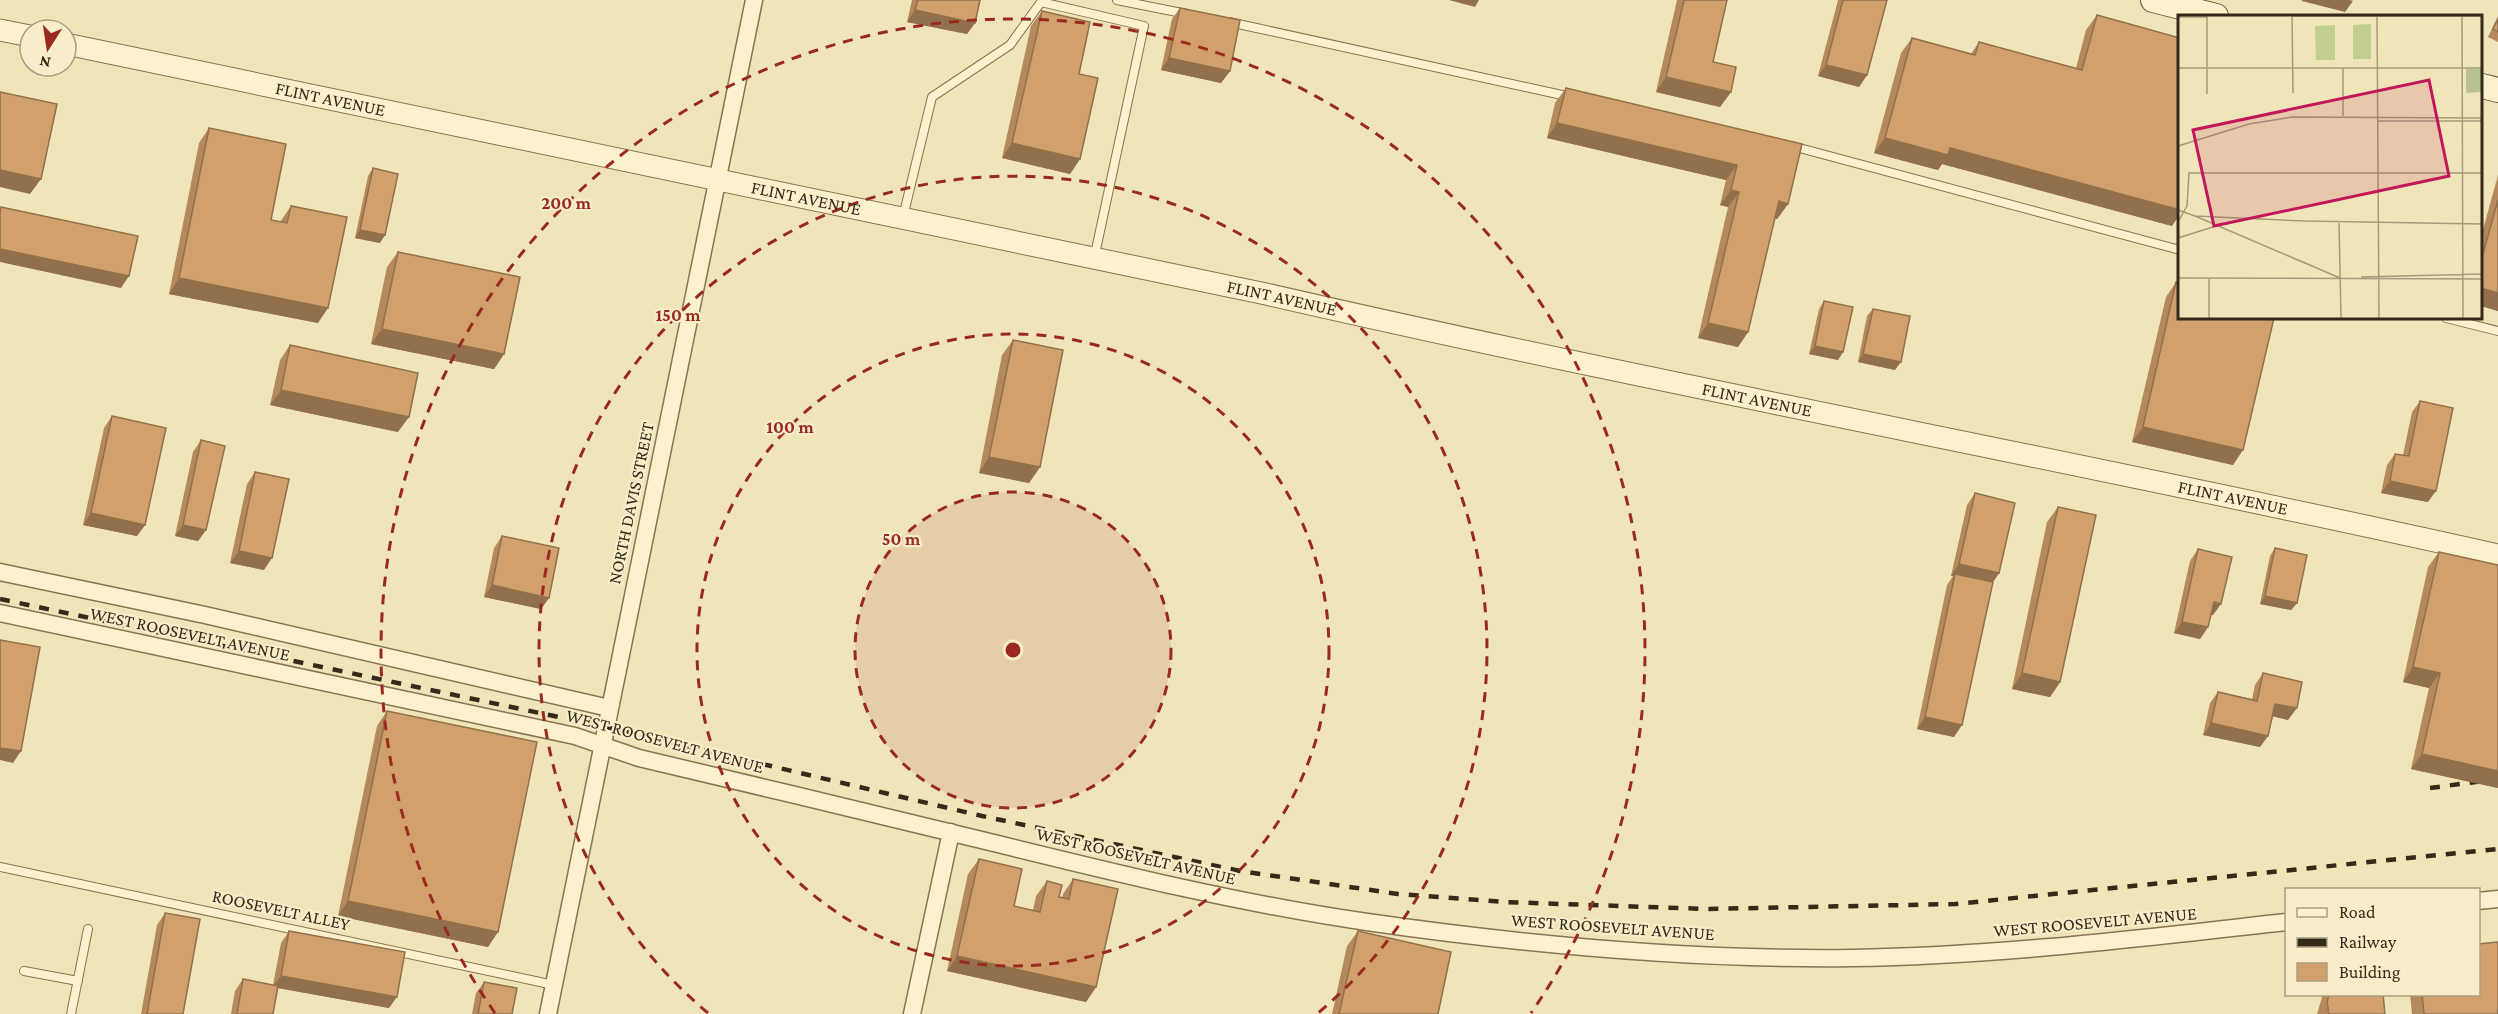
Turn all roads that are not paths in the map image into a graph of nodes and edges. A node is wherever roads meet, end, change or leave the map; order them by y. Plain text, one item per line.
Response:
1 (754, 0) edge
2 (1117, 0) edge
3 (2153, 0) edge
4 (2212, 15) edge
5 (1196, 16) edge
6 (1219, 20) edge
7 (0, 30) edge
8 (18, 34) edge
9 (78, 47) edge
10 (2483, 86) edge
11 (2498, 90) edge
12 (1576, 98) edge
13 (1785, 145) edge
14 (718, 181) junction
15 (903, 220) junction
16 (2178, 249) edge
17 (1094, 259) junction
18 (2454, 320) edge
19 (2498, 331) edge
20 (2498, 555) edge
21 (0, 572) edge
22 (0, 613) edge
23 (609, 708) junction
24 (602, 744) junction
25 (951, 832) junction
26 (0, 867) edge
27 (2498, 899) edge
28 (2480, 901) edge
29 (2285, 922) edge
30 (88, 929) dead end
31 (24, 971) dead end
32 (78, 981) junction
33 (555, 985) junction
34 (71, 1014) edge
35 (548, 1014) edge
36 (912, 1014) edge

1 - 14 street, NORTH DAVIS STREET
2 - 5 lane
3 - 4 main road
6 - 12 lane
7 - 8 street
9 - 14 street, FLINT AVENUE
10 - 11 main road
13 - 16 lane
14 - 15 street, FLINT AVENUE
14 - 23 street, NORTH DAVIS STREET
15 - 17 street, FLINT AVENUE
15 - 17 lane
17 - 20 street, FLINT AVENUE
18 - 19 lane
21 - 23 street, WEST ROOSEVELT AVENUE
22 - 24 street, WEST ROOSEVELT AVENUE
23 - 24 street, NORTH DAVIS STREET
24 - 25 street, WEST ROOSEVELT AVENUE
24 - 33 street, NORTH DAVIS STREET
25 - 29 street, WEST ROOSEVELT AVENUE
25 - 36 street
26 - 33 lane, ROOSEVELT ALLEY
27 - 28 street
30 - 32 lane
31 - 32 lane
32 - 34 lane
33 - 35 street, NORTH DAVIS STREET

